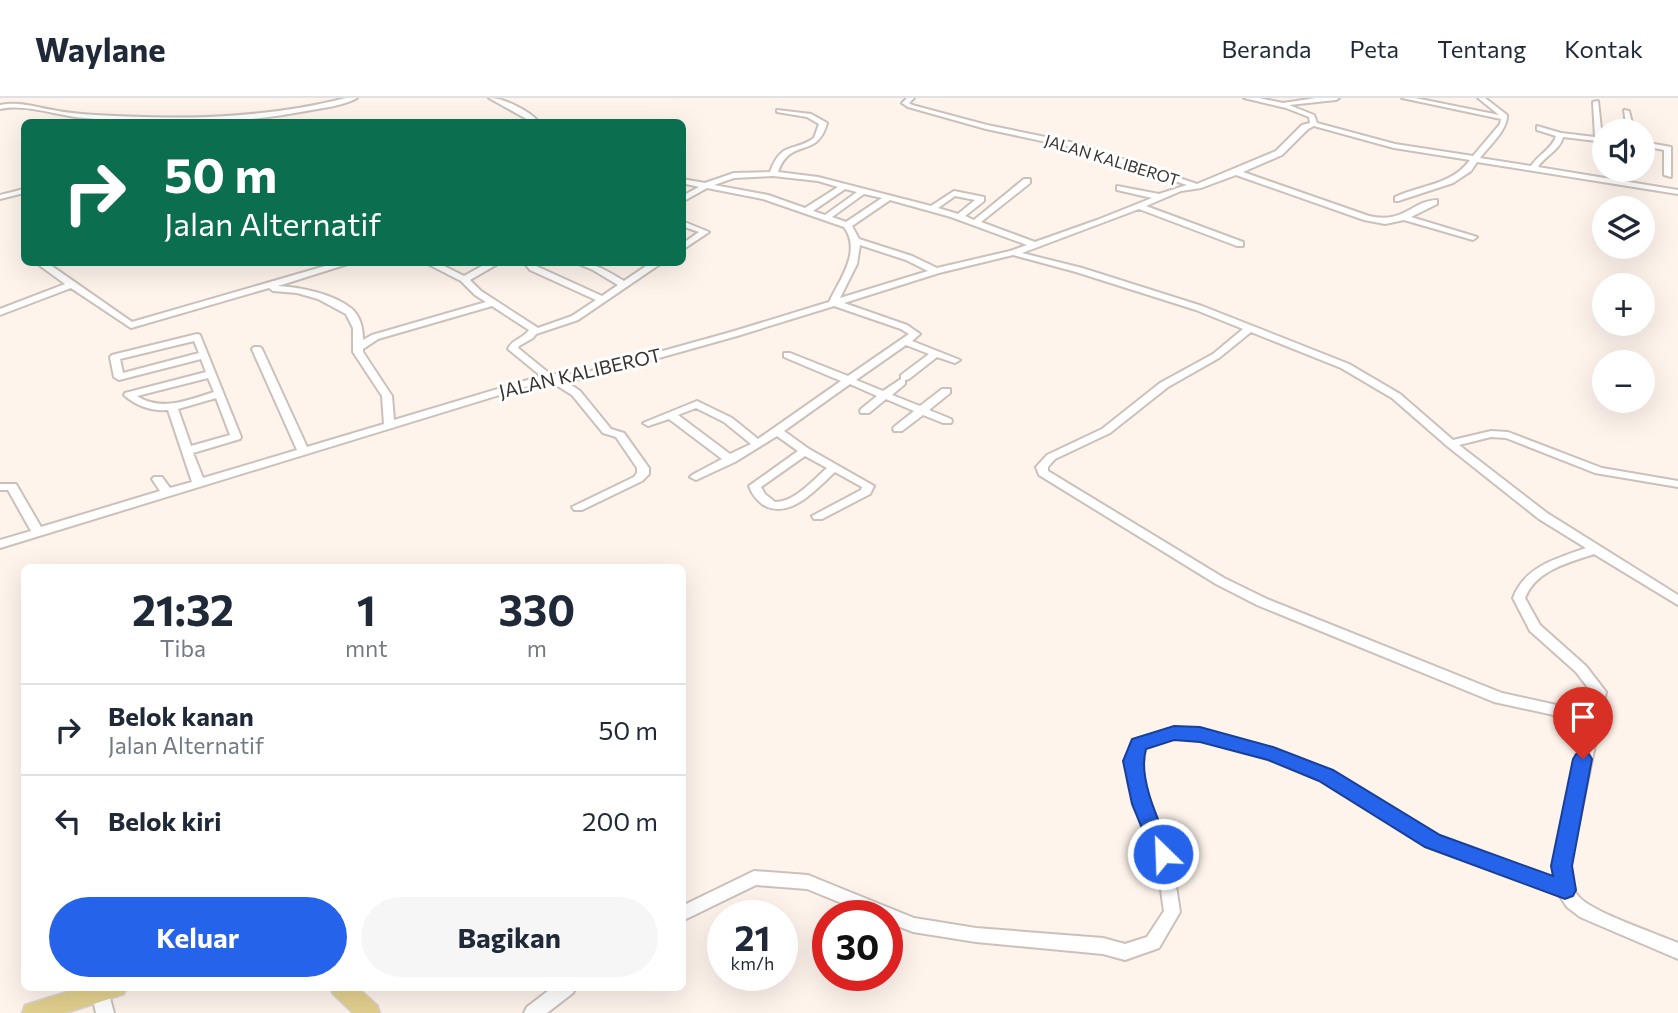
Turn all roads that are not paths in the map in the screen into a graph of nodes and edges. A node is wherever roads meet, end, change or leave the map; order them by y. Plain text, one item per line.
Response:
1 (354, 98) edge
2 (492, 98) edge
3 (1247, 98) edge
4 (1336, 98) edge
5 (1405, 98) edge
6 (1481, 98) edge
7 (908, 100) edge
8 (1596, 102) dead end
9 (1282, 104) junction
10 (0, 107) edge
11 (779, 111) dead end
12 (1626, 111) dead end
13 (1504, 118) junction
14 (273, 119) edge
15 (532, 119) edge
16 (1599, 119) edge
17 (1628, 119) edge
18 (1314, 124) junction
19 (1540, 128) dead end
20 (1560, 135) junction
21 (1592, 139) edge
22 (1655, 146) edge
23 (1475, 159) junction
24 (1534, 167) junction
25 (1236, 172) junction
26 (773, 174) junction
27 (1668, 175) dead end
28 (1592, 176) edge
29 (1027, 181) dead end
30 (686, 182) edge
31 (1630, 182) edge
32 (704, 186) junction
33 (844, 186) junction
34 (1198, 186) junction
35 (1120, 188) dead end
36 (863, 191) junction
37 (21, 192) edge
38 (1678, 192) edge
39 (0, 197) edge
40 (686, 197) edge
41 (1160, 197) junction
42 (887, 199) junction
43 (1398, 200) dead end
44 (1434, 202) dead end
45 (1139, 206) junction
46 (808, 210) junction
47 (931, 210) junction
48 (959, 217) junction
49 (1404, 217) junction
50 (827, 218) junction
51 (976, 222) junction
52 (686, 225) edge
53 (847, 225) junction
54 (1473, 237) dead end
55 (856, 241) junction
56 (1240, 244) dead end
57 (686, 245) edge
58 (1035, 245) junction
59 (1013, 253) junction
60 (45, 266) edge
61 (337, 266) edge
62 (436, 266) edge
63 (489, 266) edge
64 (531, 266) edge
65 (591, 266) edge
66 (653, 266) edge
67 (936, 271) junction
68 (464, 279) junction
69 (72, 284) junction
70 (624, 285) junction
71 (265, 288) junction
72 (603, 300) junction
73 (832, 302) junction
74 (494, 303) junction
75 (0, 312) edge
76 (1250, 328) junction
77 (534, 332) junction
78 (907, 342) junction
79 (359, 347) junction
80 (257, 349) dead end
81 (936, 353) junction
82 (203, 355) junction
83 (787, 355) dead end
84 (955, 360) dead end
85 (210, 374) junction
86 (119, 377) junction
87 (548, 377) junction
88 (849, 380) junction
89 (946, 391) dead end
90 (220, 394) junction
91 (884, 395) junction
92 (129, 396) junction
93 (172, 408) junction
94 (921, 410) junction
95 (865, 411) dead end
96 (671, 415) junction
97 (947, 421) dead end
98 (648, 424) dead end
99 (389, 425) junction
100 (898, 429) dead end
101 (777, 431) junction
102 (758, 444) junction
103 (1451, 444) junction
104 (187, 451) junction
105 (805, 451) junction
106 (304, 452) junction
107 (731, 460) junction
108 (834, 467) junction
109 (696, 477) dead end
110 (158, 480) dead end
111 (198, 484) junction
112 (1678, 484) edge
113 (0, 487) edge
114 (167, 493) junction
115 (578, 507) dead end
116 (818, 516) dead end
117 (38, 532) junction
118 (0, 544) edge
119 (1593, 550) junction
120 (1678, 601) edge
121 (1593, 718) junction
122 (1565, 890) junction
123 (686, 912) edge
124 (1678, 951) edge
125 (345, 991) edge
126 (562, 991) edge
127 (107, 997) edge
128 (37, 1012) edge
129 (369, 1013) edge
130 (533, 1013) edge

1 - 14 street
2 - 15 street
3 - 9 street
4 - 9 street
5 - 13 street
6 - 13 street
7 - 34 street, JALAN KALIBEROT
8 - 16 street
9 - 18 street
10 - 14 street
11 - 26 street
12 - 17 street
13 - 23 street
18 - 23 street
18 - 25 street, JALAN KALIBEROT
19 - 20 street
20 - 21 street
20 - 24 street
22 - 27 street
23 - 24 street
23 - 43 street
24 - 28 street
25 - 34 street, JALAN KALIBEROT
25 - 49 street
26 - 32 street
26 - 33 street
29 - 51 street
30 - 32 street
31 - 38 street
32 - 40 street
32 - 46 street
33 - 36 street
33 - 46 street
34 - 41 street, JALAN KALIBEROT
35 - 41 street
36 - 42 street
36 - 50 street
37 - 39 street
41 - 45 street, JALAN KALIBEROT
42 - 47 street
42 - 53 street
44 - 49 street
45 - 56 street
45 - 58 street, JALAN KALIBEROT
46 - 50 street
47 - 48 street
47 - 48 street
48 - 51 street
49 - 54 street
50 - 53 street
51 - 58 street
52 - 57 street
53 - 55 street
55 - 67 street
55 - 73 street
58 - 59 street, JALAN KALIBEROT
59 - 67 street, JALAN KALIBEROT
59 - 76 street
60 - 69 street
61 - 71 street
62 - 68 street
63 - 68 street
64 - 72 street
65 - 70 street
66 - 70 street
67 - 73 street, JALAN KALIBEROT
68 - 74 street
69 - 71 street
69 - 75 street
70 - 72 street
71 - 79 street
72 - 77 street
73 - 78 street
73 - 87 street, JALAN KALIBEROT
74 - 77 street
74 - 79 street
76 - 103 street
76 - 121 street
77 - 87 street
78 - 81 street
78 - 88 street
79 - 99 street
80 - 106 street
81 - 84 street
81 - 91 street
82 - 85 street
82 - 86 street
82 - 86 street
83 - 88 street
85 - 90 street
85 - 92 street
86 - 92 street
87 - 99 street, JALAN KALIBEROT
87 - 115 street
88 - 91 street
88 - 101 street
89 - 94 street
90 - 93 street
90 - 104 street
91 - 94 street
91 - 95 street
92 - 93 street
93 - 104 street
94 - 97 street
94 - 100 street
96 - 98 street
96 - 102 street
96 - 107 street
99 - 106 street, JALAN KALIBEROT
101 - 102 street
101 - 105 street
102 - 107 street
103 - 112 street
103 - 119 street
104 - 111 street
105 - 108 street
105 - 108 street
106 - 111 street, JALAN KALIBEROT
107 - 109 street
108 - 116 street
110 - 114 street
111 - 114 street, JALAN KALIBEROT
113 - 117 street
114 - 117 street, JALAN KALIBEROT
117 - 118 street, JALAN KALIBEROT
119 - 120 street
119 - 121 street
121 - 122 street
122 - 123 street
122 - 124 street
125 - 129 main road
126 - 130 street
127 - 128 main road

